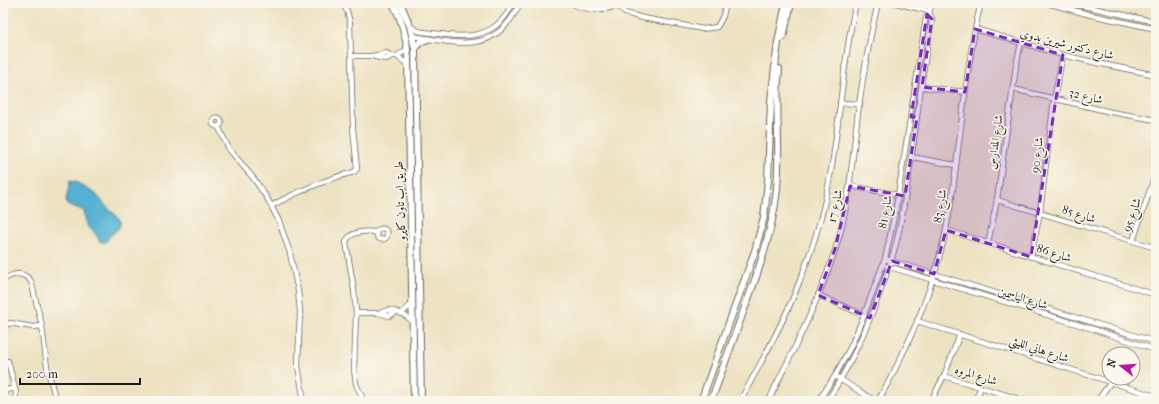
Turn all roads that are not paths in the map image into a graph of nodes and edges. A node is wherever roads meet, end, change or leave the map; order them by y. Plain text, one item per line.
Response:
1 (335, 3) edge
2 (341, 3) edge
3 (393, 3) edge
4 (400, 3) edge
5 (513, 3) edge
6 (520, 3) edge
7 (571, 3) edge
8 (624, 3) edge
9 (726, 3) edge
10 (786, 3) edge
11 (791, 3) edge
12 (856, 3) edge
13 (878, 3) edge
14 (896, 3) edge
15 (932, 3) edge
16 (981, 3) edge
17 (1047, 3) edge
18 (1066, 3) edge
19 (1070, 3) edge
20 (618, 6) junction
21 (1065, 8) junction
22 (929, 12) junction
23 (399, 14) junction
24 (1156, 22) edge
25 (410, 26) junction
26 (975, 29) junction
27 (1156, 29) edge
28 (413, 36) junction
29 (428, 38) junction
30 (1021, 43) junction
31 (408, 49) junction
32 (415, 49) junction
33 (1063, 55) junction
34 (352, 56) junction
35 (395, 56) junction
36 (412, 65) junction
37 (1156, 75) edge
38 (922, 87) junction
39 (1013, 89) junction
40 (965, 92) junction
41 (1054, 99) junction
42 (840, 103) junction
43 (860, 104) junction
44 (910, 117) junction
45 (917, 118) junction
46 (1156, 120) edge
47 (218, 126) dead end
48 (912, 157) junction
49 (955, 165) junction
50 (410, 166) junction
51 (1156, 172) edge
52 (417, 186) junction
53 (850, 186) junction
54 (898, 195) junction
55 (905, 196) junction
56 (997, 200) junction
57 (271, 206) junction
58 (1040, 212) junction
59 (411, 223) junction
60 (946, 230) junction
61 (376, 232) dead end
62 (1134, 241) junction
63 (988, 243) junction
64 (419, 246) junction
65 (1156, 248) edge
66 (1031, 257) junction
67 (885, 259) junction
68 (892, 261) junction
69 (883, 265) junction
70 (890, 267) junction
71 (934, 274) junction
72 (3, 280) edge
73 (932, 280) junction
74 (1000, 294) junction
75 (818, 295) junction
76 (1156, 295) edge
77 (998, 301) junction
78 (412, 304) junction
79 (356, 313) junction
80 (402, 313) junction
81 (864, 315) junction
82 (870, 318) junction
83 (1080, 318) junction
84 (917, 321) junction
85 (413, 322) junction
86 (1095, 323) junction
87 (1078, 324) junction
88 (42, 326) junction
89 (1093, 329) junction
90 (3, 332) edge
91 (960, 334) junction
92 (1156, 342) edge
93 (1156, 350) edge
94 (8, 361) dead end
95 (414, 361) junction
96 (835, 376) junction
97 (944, 376) junction
98 (1101, 379) edge
99 (841, 380) junction
100 (421, 381) junction
101 (1108, 386) edge
102 (1122, 386) edge
103 (981, 387) junction
104 (14, 389) junction
105 (3, 393) edge
106 (3, 397) edge
107 (1155, 398) edge
108 (7, 401) edge
109 (14, 401) edge
110 (56, 401) edge
111 (304, 401) edge
112 (364, 401) edge
113 (414, 401) edge
114 (421, 401) edge
115 (701, 401) edge
116 (711, 401) edge
117 (740, 401) edge
118 (769, 401) edge
119 (818, 401) edge
120 (827, 401) edge
121 (875, 401) edge
122 (878, 401) edge
123 (931, 401) edge
124 (975, 401) edge
125 (1026, 401) edge
126 (1097, 401) edge

1 - 2 street
2 - 34 street
3 - 23 street, طريق اب تاون كايرو
4 - 25 street, طريق اب تاون كايرو
5 - 25 street
6 - 29 street
7 - 20 street
8 - 20 street
9 - 20 street
10 - 115 street
11 - 116 street
12 - 42 street
13 - 43 street, شارع 17
14 - 22 street
15 - 22 street, شارع 81
16 - 26 street, شارع 83
17 - 21 street
18 - 21 street
19 - 24 street
21 - 27 street
22 - 38 street, شارع 81
22 - 44 street, شارع 81
23 - 28 street
23 - 31 street, طريق اب تاون كايرو
25 - 28 street, طريق اب تاون كايرو
26 - 30 street, شارع دكتور شيرين بدوي
26 - 40 street, شارع 83
28 - 29 street
28 - 32 street, طريق اب تاون كايرو
29 - 32 street
30 - 33 street, شارع دكتور شيرين بدوي
30 - 39 street, شارع المدارس
31 - 35 street
31 - 36 street, طريق اب تاون كايرو
32 - 36 street, طريق اب تاون كايرو
33 - 37 street, شارع دكتور شيرين بدوي
33 - 41 street, شارع 90
34 - 35 street
34 - 57 street
35 - 36 street
36 - 50 street, طريق اب تاون كايرو
36 - 52 street, طريق اب تاون كايرو
38 - 40 street
38 - 45 street, شارع 81
39 - 41 street, شارع 32
39 - 56 street, شارع المدارس
40 - 49 street, شارع 83
41 - 46 street, شارع 32
41 - 58 street, شارع 90
42 - 43 street
42 - 117 street
43 - 53 street, شارع 17
44 - 45 street
44 - 54 street, شارع 81
45 - 48 street, شارع 81
47 - 57 street
48 - 49 street
48 - 55 street, شارع 81
49 - 60 street, شارع 83
50 - 52 street
50 - 59 street, طريق اب تاون كايرو
51 - 62 street, شارع 95
52 - 64 street, طريق اب تاون كايرو
53 - 54 street
53 - 75 street, شارع 17
54 - 55 street
54 - 67 street, شارع 81
55 - 68 street, شارع 81
56 - 58 street, شارع 85
56 - 63 street, شارع المدارس
57 - 111 street
58 - 62 street, شارع 85
58 - 66 street, شارع 90
59 - 64 street
59 - 78 street, طريق اب تاون كايرو
60 - 63 street, شارع 86
60 - 71 street, شارع 83
61 - 79 street
62 - 65 street, شارع 85
63 - 66 street, شارع 86
64 - 100 street, طريق اب تاون كايرو
66 - 76 street, شارع 86
67 - 68 street, شارع الياسمين
67 - 69 street, شارع 81
68 - 70 street, شارع 81
68 - 71 street, شارع الياسمين
69 - 70 street, شارع الياسمين
69 - 81 street, شارع 81
70 - 73 street, شارع الياسمين
70 - 82 street, شارع 81
71 - 73 street, شارع 83
71 - 74 street, شارع الياسمين
72 - 88 street
73 - 77 street, شارع الياسمين
73 - 84 street, شارع 83
74 - 77 street
74 - 83 street, شارع الياسمين
75 - 81 street
75 - 118 street, شارع 17
77 - 87 street, شارع الياسمين
78 - 80 street
78 - 85 street, طريق اب تاون كايرو
79 - 80 street
79 - 112 street
80 - 85 street
81 - 82 street
81 - 96 street, شارع 81
82 - 99 street, شارع 81
83 - 86 street, شارع الياسمين
83 - 87 street
84 - 91 street, شارع هاني الليثي
84 - 122 street, شارع 83
85 - 95 street, طريق اب تاون كايرو
86 - 89 street
86 - 92 street, شارع الياسمين
87 - 89 street, شارع الياسمين
88 - 90 street
88 - 110 street
89 - 93 street, شارع الياسمين
91 - 97 street
91 - 98 street, شارع هاني الليثي
94 - 104 street
95 - 100 street
95 - 113 street, طريق اب تاون كايرو
96 - 99 street
96 - 119 street, شارع 81
97 - 103 street, شارع المروه
97 - 123 street
99 - 120 street, شارع 81
99 - 121 street
100 - 114 street, طريق اب تاون كايرو
101 - 126 street
102 - 107 street, شارع هاني الليثي
103 - 124 street
103 - 125 street, شارع المروه
104 - 105 street
104 - 109 street
106 - 108 street

